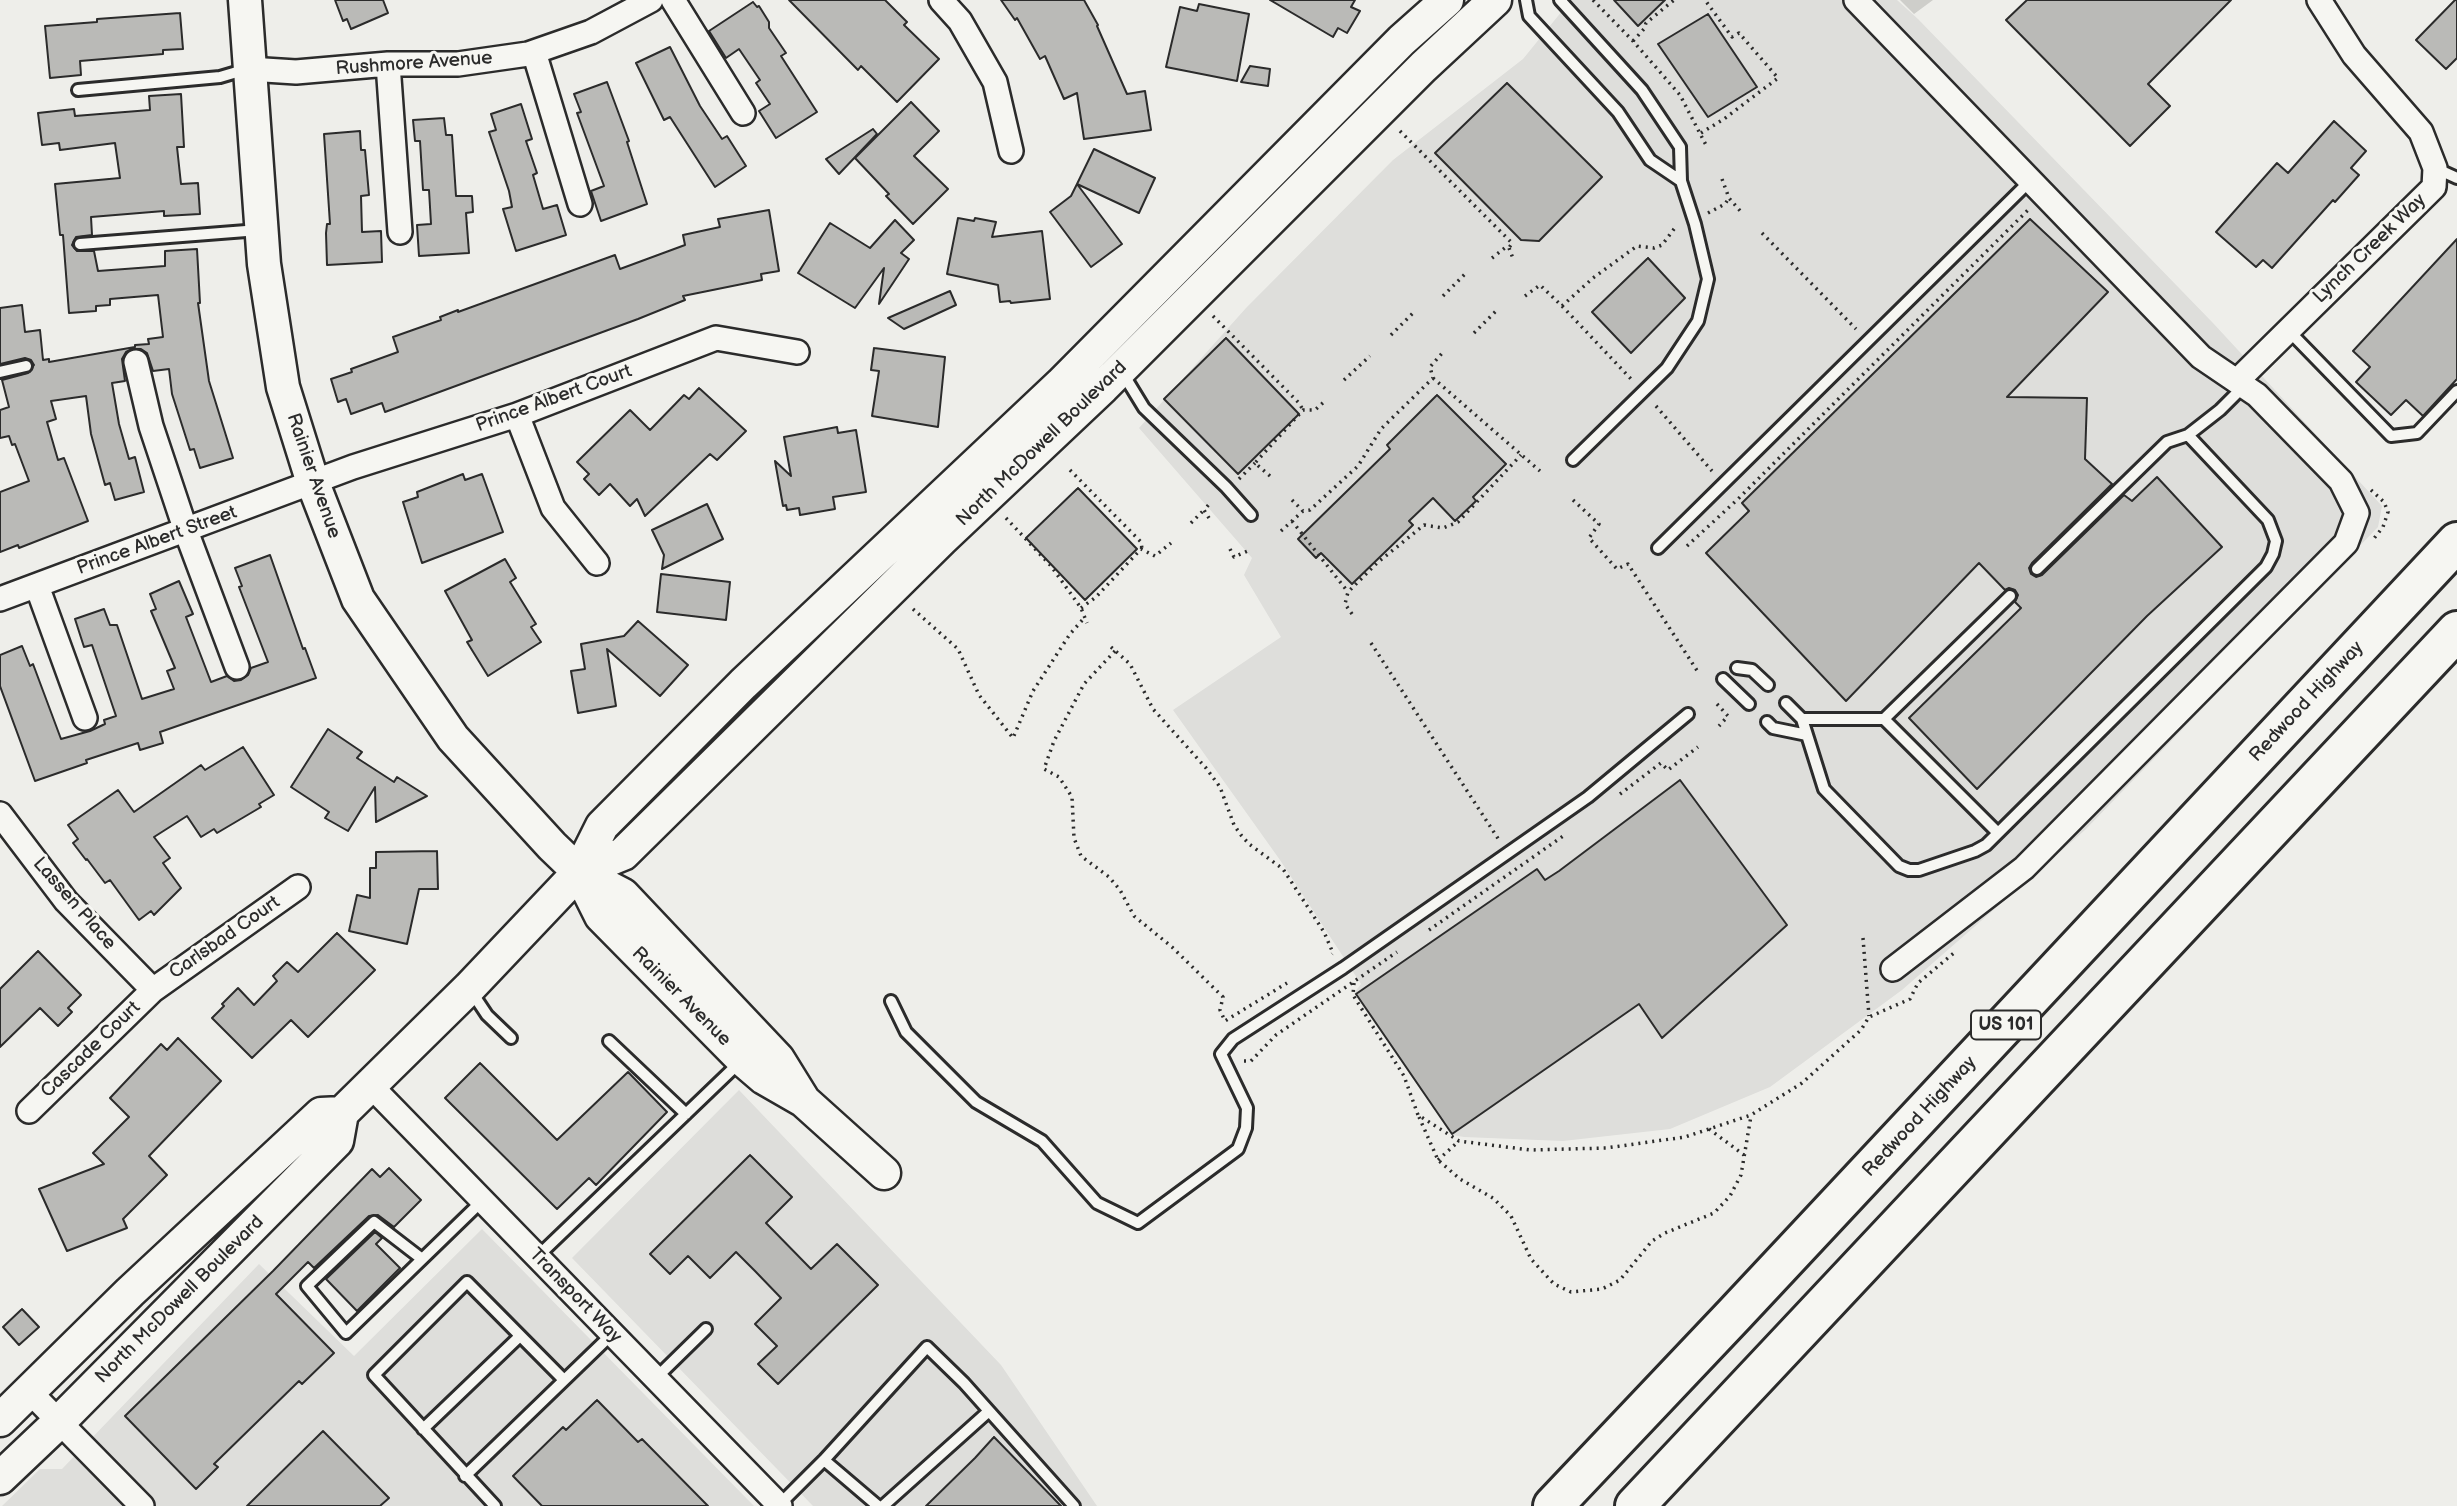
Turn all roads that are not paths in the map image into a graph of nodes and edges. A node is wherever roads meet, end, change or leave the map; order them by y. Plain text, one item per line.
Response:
1 (245, 0) edge
2 (651, 0) edge
3 (673, 0) edge
4 (941, 0) edge
5 (1447, 0) edge
6 (1495, 0) edge
7 (1526, 0) edge
8 (1560, 0) edge
9 (1856, 0) edge
10 (2319, 0) edge
11 (534, 52) junction
12 (387, 64) junction
13 (249, 69) junction
14 (78, 90) dead end
15 (743, 113) dead end
16 (1011, 151) dead end
17 (2435, 168) junction
18 (2457, 178) edge
19 (2031, 180) junction
20 (1681, 181) junction
21 (580, 204) dead end
22 (262, 229) junction
23 (400, 232) dead end
24 (80, 244) dead end
25 (2288, 330) junction
26 (797, 352) dead end
27 (136, 362) dead end
28 (26, 366) dead end
29 (1121, 370) junction
30 (0, 372) edge
31 (2240, 383) junction
32 (2457, 391) edge
33 (517, 415) junction
34 (2188, 435) junction
35 (1573, 460) dead end
36 (313, 484) junction
37 (1251, 515) dead end
38 (186, 531) junction
39 (2457, 542) edge
40 (1658, 548) dead end
41 (597, 563) dead end
42 (2037, 569) dead end
43 (37, 586) junction
44 (2010, 596) dead end
45 (0, 599) edge
46 (2457, 631) edge
47 (237, 667) dead end
48 (1737, 668) dead end
49 (1723, 679) dead end
50 (1768, 685) dead end
51 (1786, 703) dead end
52 (1749, 704) dead end
53 (1688, 714) dead end
54 (85, 718) dead end
55 (1802, 719) junction
56 (1884, 719) junction
57 (1768, 722) dead end
58 (1807, 735) junction
59 (0, 814) edge
60 (1998, 833) junction
61 (579, 872) junction
62 (298, 887) dead end
63 (1893, 969) dead end
64 (469, 988) junction
65 (153, 990) junction
66 (891, 1001) dead end
67 (511, 1038) dead end
68 (609, 1041) dead end
69 (752, 1050) junction
70 (370, 1085) junction
71 (29, 1111) dead end
72 (342, 1113) junction
73 (686, 1114) junction
74 (884, 1173) dead end
75 (482, 1201) junction
76 (537, 1257) junction
77 (422, 1259) junction
78 (706, 1329) dead end
79 (612, 1334) junction
80 (520, 1336) junction
81 (656, 1378) junction
82 (564, 1380) junction
83 (29, 1391) junction
84 (989, 1410) junction
85 (0, 1420) edge
86 (60, 1422) junction
87 (423, 1429) junction
88 (824, 1460) junction
89 (465, 1476) junction
90 (0, 1478) edge
91 (142, 1506) edge
92 (495, 1506) edge
93 (780, 1506) edge
94 (881, 1506) edge
95 (1074, 1506) edge
96 (1553, 1506) edge
97 (1634, 1506) edge

1 - 13 main road, Rainier Avenue
2 - 11 street, Rushmore Avenue
3 - 15 street
4 - 16 street
5 - 61 main road, North McDowell Boulevard
6 - 29 main road, North McDowell Boulevard
7 - 20 lane
8 - 20 lane
9 - 19 street
10 - 17 street
11 - 12 street, Rushmore Avenue
11 - 21 street
12 - 13 street, Rushmore Avenue
12 - 23 street
13 - 14 lane
13 - 22 main road, Rainier Avenue
17 - 18 lane
17 - 25 street, Lynch Creek Way
19 - 31 street
19 - 40 lane
20 - 35 lane
22 - 24 lane
22 - 36 main road, Rainier Avenue
25 - 31 street, Lynch Creek Way
25 - 32 lane
26 - 33 street, Prince Albert Court
27 - 38 street
28 - 30 lane
29 - 37 lane
29 - 61 main road, North McDowell Boulevard
31 - 34 lane
31 - 63 street
33 - 36 street, Prince Albert Court
33 - 41 street
34 - 42 lane
34 - 60 lane
36 - 38 street, Prince Albert Street
36 - 61 main road, Rainier Avenue
38 - 43 street, Prince Albert Street
38 - 47 street
39 - 96 highway, Redwood Highway / US 101
43 - 45 street, Prince Albert Street
43 - 54 street
44 - 56 lane
46 - 97 highway, US 101
48 - 50 lane
49 - 52 lane
51 - 55 lane
53 - 66 lane
55 - 56 lane
55 - 58 lane
56 - 60 lane
57 - 58 lane
58 - 60 lane
59 - 65 street, Lassen Place
61 - 64 main road, North McDowell Boulevard
61 - 69 main road, Rainier Avenue
62 - 65 street, Carlsbad Court
64 - 67 lane
64 - 70 main road, North McDowell Boulevard
65 - 71 street, Cascade Court
68 - 73 lane
69 - 73 lane
69 - 74 main road, Rainier Avenue
70 - 72 main road, North McDowell Boulevard
70 - 75 street, Transport Way
72 - 83 main road, North McDowell Boulevard
72 - 86 main road, North McDowell Boulevard
73 - 76 lane
75 - 76 street, Transport Way
75 - 77 lane
76 - 79 street, Transport Way
77 - 77 lane
78 - 81 lane
79 - 81 street, Transport Way
79 - 82 lane
80 - 82 lane
80 - 87 lane
80 - 87 lane
81 - 93 street, Transport Way
82 - 89 lane
83 - 85 main road, North McDowell Boulevard
83 - 86 street
84 - 88 lane
84 - 94 lane
84 - 95 lane
86 - 90 main road, North McDowell Boulevard
86 - 91 street
87 - 89 lane
88 - 93 lane
88 - 94 lane
89 - 92 lane

